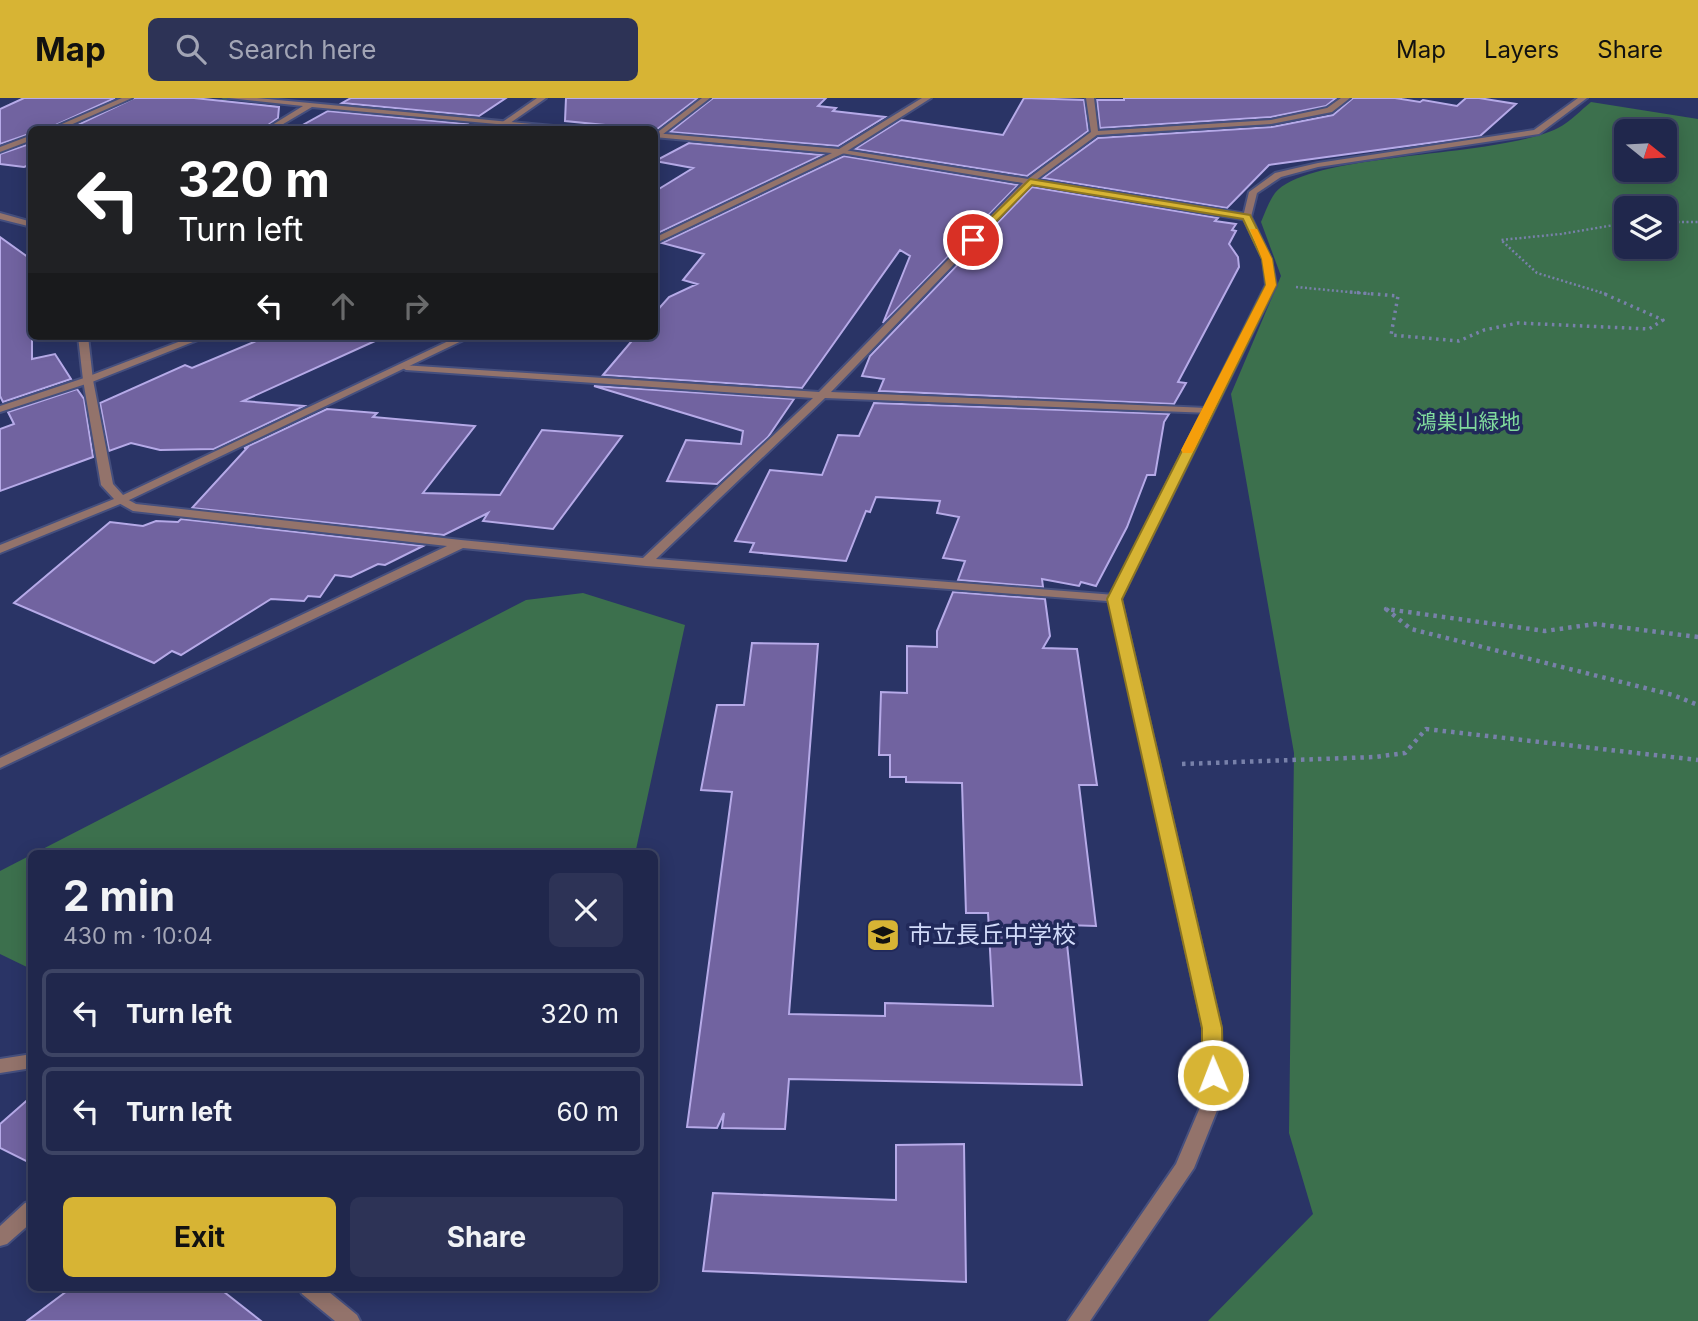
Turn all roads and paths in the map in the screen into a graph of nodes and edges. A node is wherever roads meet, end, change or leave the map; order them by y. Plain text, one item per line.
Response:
1 (128, 98) edge
2 (233, 98) edge
3 (325, 98) edge
4 (542, 98) edge
5 (706, 98) edge
6 (927, 98) edge
7 (1090, 98) edge
8 (1346, 98) edge
9 (1583, 98) edge
10 (311, 105) junction
11 (506, 122) junction
12 (61, 126) edge
13 (274, 126) edge
14 (500, 126) edge
15 (550, 126) edge
16 (1095, 133) junction
17 (658, 134) edge
18 (658, 136) edge
19 (28, 139) edge
20 (0, 150) edge
21 (841, 151) junction
22 (1030, 182) junction
23 (0, 216) edge
24 (1247, 217) junction
25 (1677, 222) edge
26 (1698, 222) edge
27 (28, 224) edge
28 (1614, 225) edge
29 (658, 239) edge
30 (1271, 285) junction
31 (83, 340) edge
32 (193, 340) edge
33 (459, 340) edge
34 (406, 367) junction
35 (88, 380) junction
36 (822, 395) junction
37 (0, 409) edge
38 (1207, 411) junction
39 (121, 499) junction
40 (461, 544) junction
41 (0, 549) edge
42 (646, 562) junction
43 (1115, 599) junction
44 (1698, 637) edge
45 (1698, 705) edge
46 (1698, 760) edge
47 (0, 764) edge
48 (1153, 765) junction
49 (28, 1061) edge
50 (0, 1066) edge
51 (28, 1213) edge
52 (0, 1238) edge
53 (313, 1291) edge
54 (350, 1321) edge
55 (1078, 1321) edge

1 - 12 street
2 - 10 street
3 - 10 street
4 - 11 street
5 - 17 street
6 - 21 street
7 - 16 street
8 - 16 street
9 - 24 street
10 - 11 street
10 - 13 street
11 - 14 street
11 - 15 street
16 - 22 street
18 - 21 street
19 - 20 street
21 - 22 street
21 - 29 street
22 - 24 street
22 - 36 street
23 - 27 street
24 - 30 street
25 - 26 path
28 - 30 path
30 - 38 street
31 - 35 street
32 - 35 street
33 - 34 street
34 - 36 street
34 - 39 street
35 - 37 street
35 - 39 street
36 - 38 street
36 - 42 street
38 - 43 street
39 - 40 street
39 - 41 street
40 - 42 street
40 - 47 street
42 - 43 street
43 - 48 street
44 - 45 path
46 - 48 path
48 - 55 street
49 - 50 street
51 - 52 street
53 - 54 street

